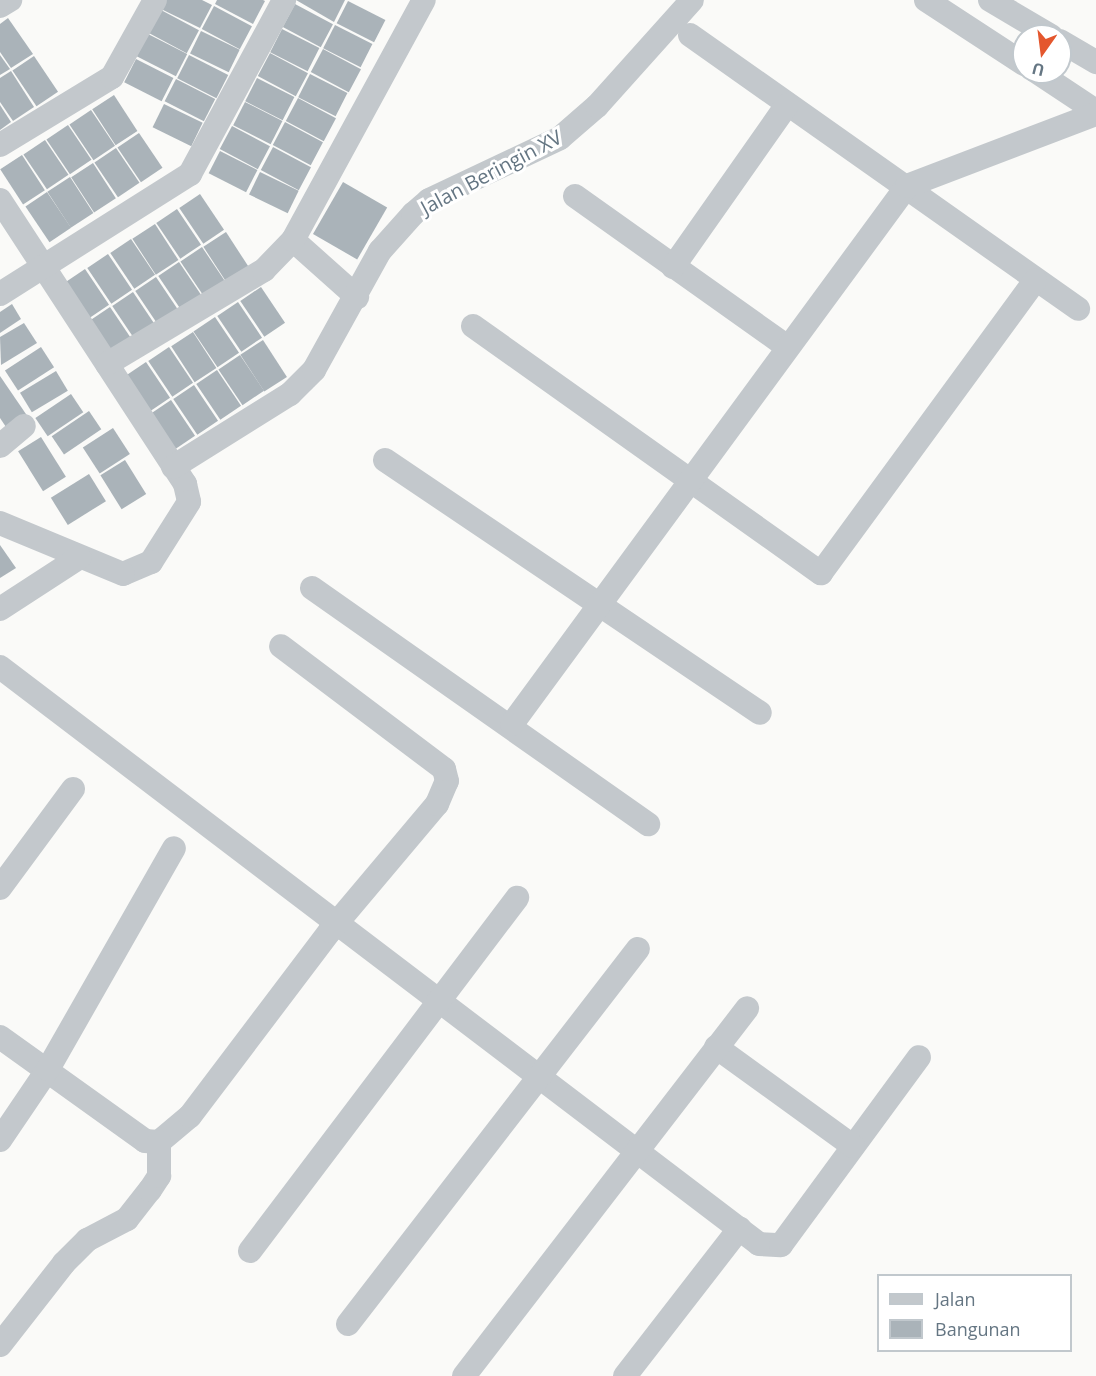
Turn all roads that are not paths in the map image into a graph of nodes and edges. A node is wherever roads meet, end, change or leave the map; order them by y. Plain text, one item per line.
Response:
1 (10, 0) edge
2 (155, 0) edge
3 (284, 0) edge
4 (424, 0) edge
5 (692, 0) edge
6 (926, 0) edge
7 (990, 0) edge
8 (0, 6) edge
9 (1031, 24) edge
10 (690, 35) dead end
11 (1072, 48) edge
12 (1012, 56) edge
13 (1096, 62) edge
14 (1055, 84) edge
15 (787, 105) junction
16 (1096, 112) edge
17 (0, 145) edge
18 (907, 186) junction
19 (574, 196) dead end
20 (0, 200) edge
21 (293, 240) junction
22 (42, 264) junction
23 (673, 267) junction
24 (1035, 281) junction
25 (0, 294) edge
26 (357, 297) junction
27 (1078, 309) dead end
28 (473, 326) dead end
29 (785, 345) junction
30 (107, 364) junction
31 (24, 426) dead end
32 (0, 446) edge
33 (385, 460) dead end
34 (173, 467) junction
35 (688, 479) junction
36 (0, 523) edge
37 (80, 557) junction
38 (312, 588) dead end
39 (600, 601) junction
40 (0, 609) edge
41 (281, 646) dead end
42 (0, 667) edge
43 (760, 712) dead end
44 (512, 724) junction
45 (73, 789) dead end
46 (648, 824) dead end
47 (174, 848) dead end
48 (0, 888) edge
49 (518, 898) dead end
50 (339, 921) junction
51 (638, 949) dead end
52 (440, 1001) junction
53 (747, 1008) dead end
54 (0, 1037) edge
55 (716, 1047) junction
56 (919, 1058) dead end
57 (48, 1069) junction
58 (539, 1076) junction
59 (0, 1140) edge
60 (159, 1142) junction
61 (853, 1146) junction
62 (637, 1150) junction
63 (740, 1228) junction
64 (250, 1251) dead end
65 (348, 1324) dead end
66 (0, 1345) edge
67 (464, 1376) edge
68 (625, 1376) edge

1 - 8 street
2 - 17 street
3 - 22 street
4 - 21 street
5 - 26 street, Jalan Beringin XV
6 - 12 street
7 - 9 street
10 - 15 street
11 - 13 street
14 - 16 street
15 - 18 street
15 - 23 street
16 - 18 street
18 - 24 street
18 - 29 street
19 - 23 street
20 - 22 street
21 - 26 street
21 - 30 street
22 - 25 street
22 - 30 street
23 - 29 street
24 - 27 street
24 - 35 street
26 - 34 street, Jalan Beringin XV
28 - 35 street
29 - 35 street
30 - 34 street
31 - 32 street
33 - 39 street
34 - 37 street
35 - 39 street
36 - 37 street
37 - 40 street
38 - 44 street
39 - 43 street
39 - 44 street
41 - 50 street
42 - 50 street
44 - 46 street
45 - 48 street
47 - 57 street
49 - 52 street
50 - 52 street
50 - 60 street
51 - 58 street
52 - 58 street
52 - 64 street
53 - 55 street
54 - 57 street
55 - 61 street
55 - 62 street
56 - 61 street
57 - 59 street
57 - 60 street
58 - 62 street
58 - 65 street
60 - 66 street
61 - 63 street
62 - 63 street
62 - 67 street
63 - 68 street

